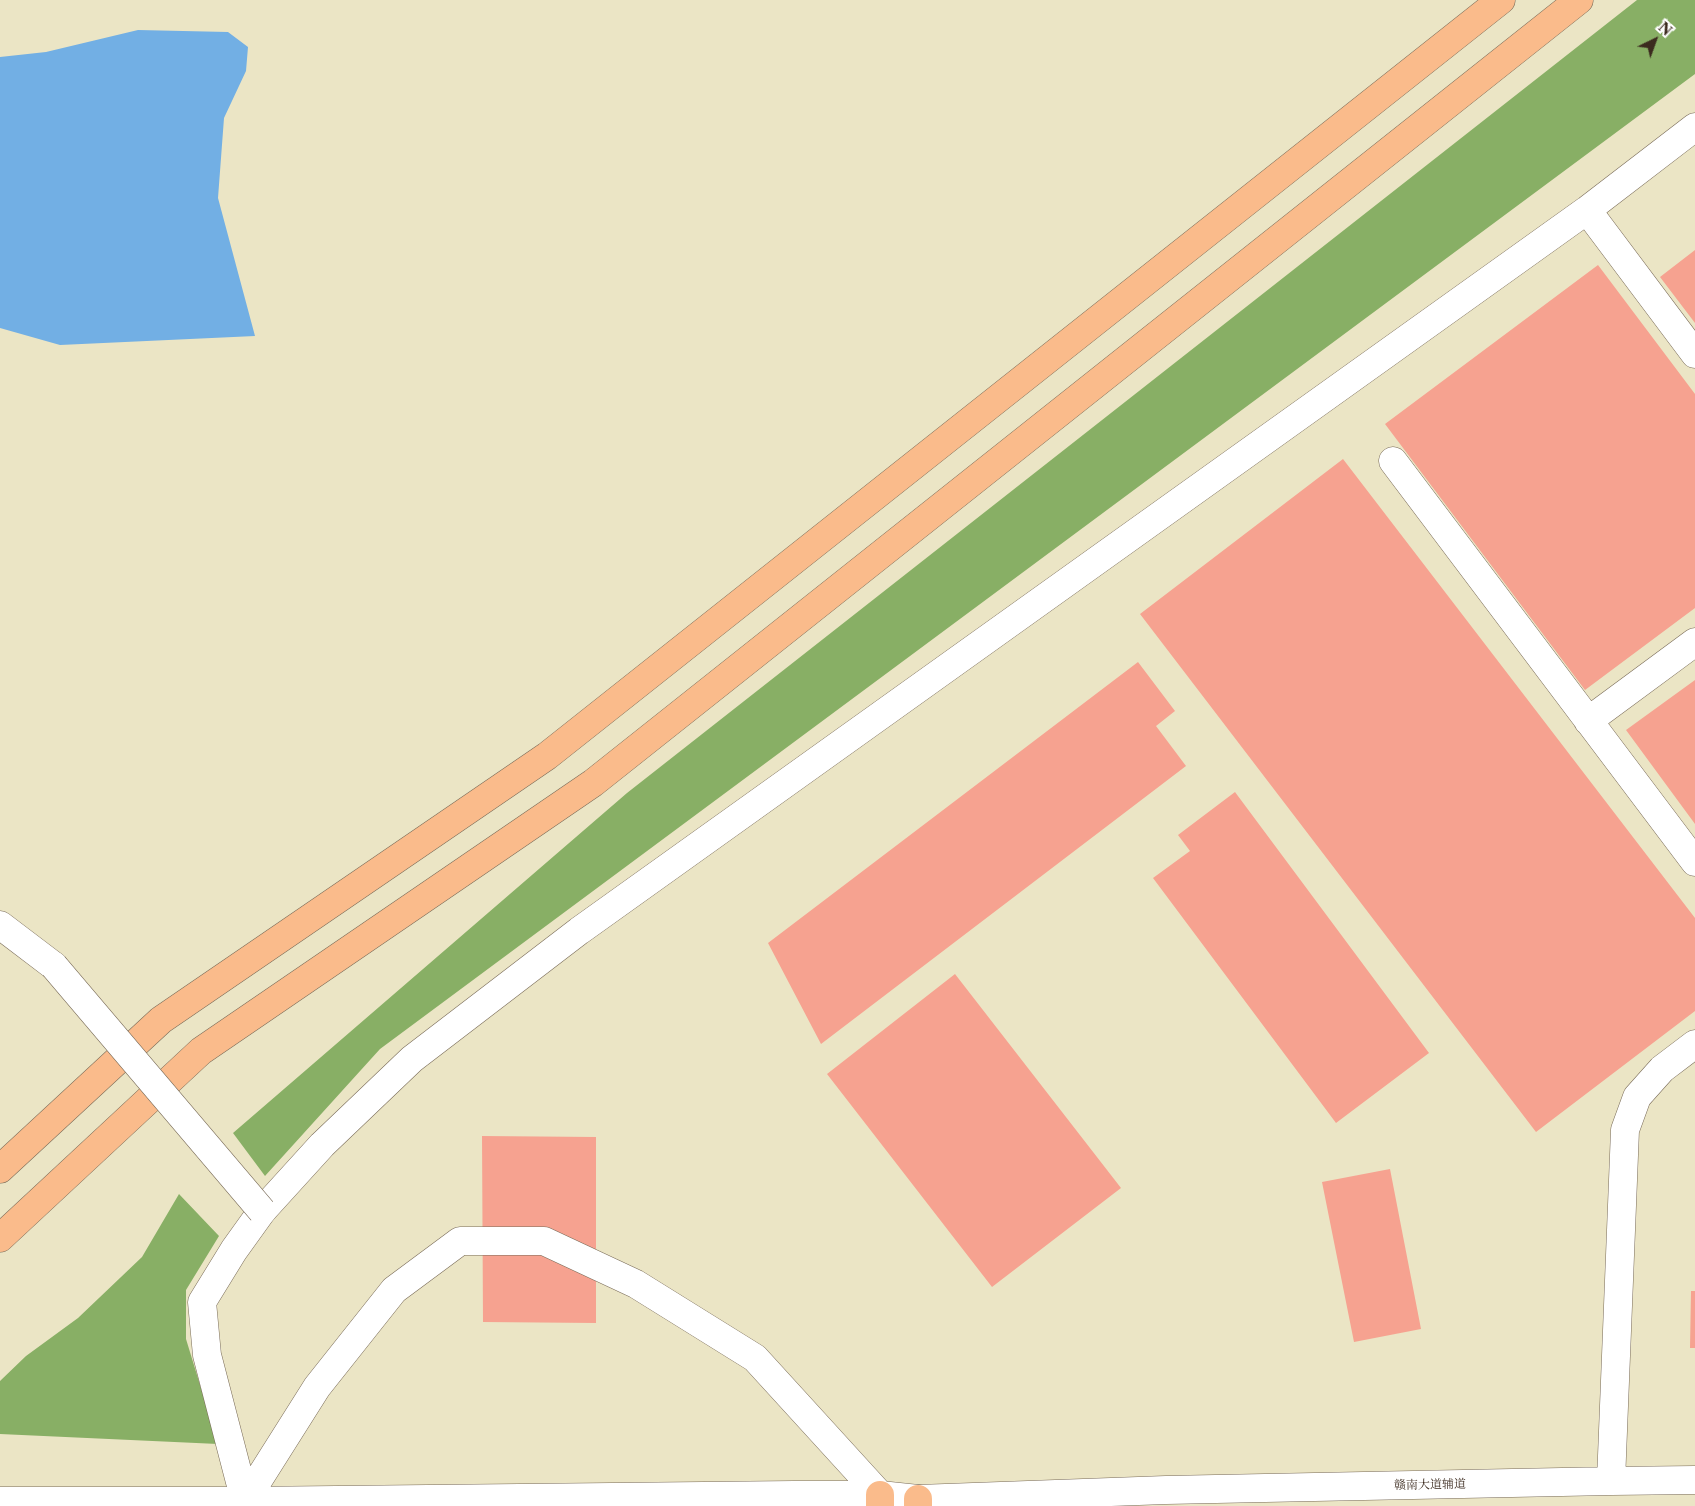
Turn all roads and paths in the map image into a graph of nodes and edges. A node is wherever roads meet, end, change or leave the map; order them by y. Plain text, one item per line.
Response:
1 (1501, 0) edge
2 (1579, 0) edge
3 (1695, 127) edge
4 (1587, 210) junction
5 (1695, 354) edge
6 (1393, 461) dead end
7 (1695, 642) edge
8 (1588, 721) junction
9 (1695, 862) edge
10 (0, 924) edge
11 (1695, 1044) edge
12 (0, 1169) edge
13 (262, 1211) junction
14 (0, 1238) edge
15 (1695, 1480) edge
16 (1611, 1481) junction
17 (880, 1500) edge
18 (0, 1501) edge
19 (245, 1501) junction
20 (918, 1502) edge

1 - 12 highway
2 - 14 highway
3 - 4 street
4 - 5 street
4 - 13 street
6 - 8 street
7 - 8 street
8 - 9 street
10 - 13 street, bridge
11 - 16 street
13 - 19 street
15 - 16 street, 赣南大道辅道
16 - 20 street, 赣南大道辅道
17 - 19 street, 赣南大道辅道
17 - 19 street
17 - 20 street, 赣南大道辅道
18 - 19 street

